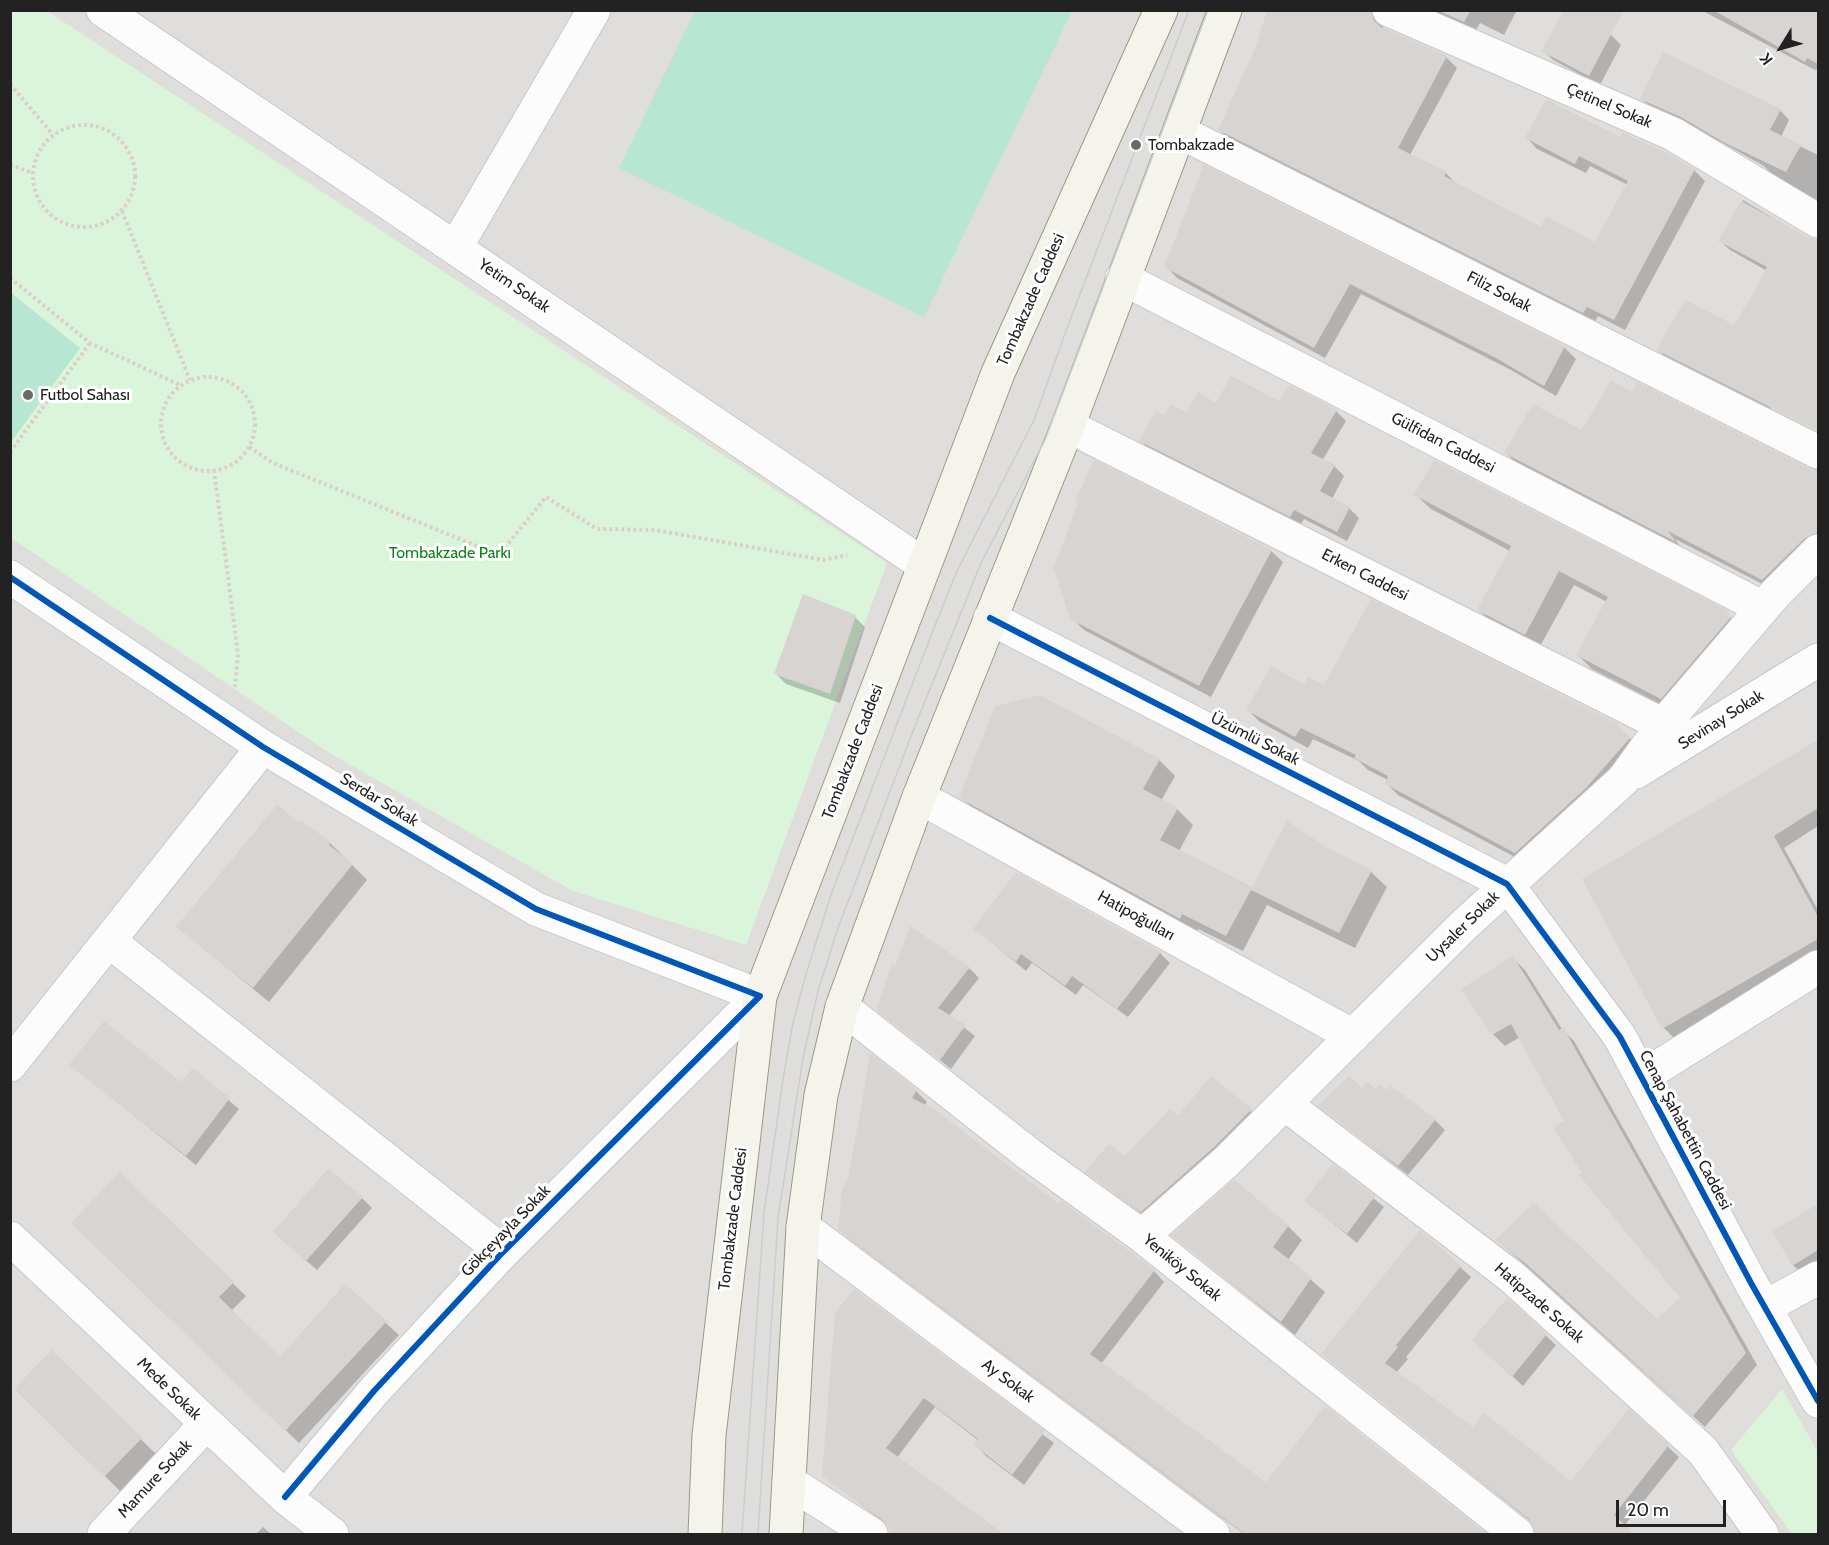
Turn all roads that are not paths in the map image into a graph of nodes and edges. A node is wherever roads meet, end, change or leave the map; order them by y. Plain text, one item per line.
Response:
1 (103, 10) edge
2 (594, 10) edge
3 (1161, 10) edge
4 (1225, 10) edge
5 (1389, 10) edge
6 (1180, 132) junction
7 (1818, 222) edge
8 (456, 247) junction
9 (1122, 278) junction
10 (1068, 426) junction
11 (1818, 452) edge
12 (1818, 551) edge
13 (924, 565) junction
14 (12, 582) edge
15 (1764, 608) junction
16 (990, 618) junction
17 (1818, 660) edge
18 (1663, 725) junction
19 (263, 747) junction
20 (1623, 780) junction
21 (919, 797) junction
22 (1507, 885) junction
23 (109, 941) junction
24 (1818, 967) edge
25 (760, 996) junction
26 (842, 1007) junction
27 (1353, 1036) junction
28 (10, 1065) edge
29 (1642, 1077) junction
30 (1285, 1104) junction
31 (802, 1227) junction
32 (1142, 1236) junction
33 (10, 1238) edge
34 (503, 1252) junction
35 (1818, 1278) edge
36 (1765, 1307) junction
37 (1818, 1401) edge
38 (206, 1424) junction
39 (789, 1482) junction
40 (285, 1497) junction
41 (104, 1534) edge
42 (332, 1534) edge
43 (705, 1534) edge
44 (786, 1534) edge
45 (871, 1534) edge
46 (1213, 1534) edge
47 (1517, 1534) edge
48 (1762, 1534) edge

1 - 8 street, Yetim Sokak
2 - 8 street
3 - 13 main road, Tombakzade Caddesi
4 - 6 main road
5 - 7 street, Çetinel Sokak
6 - 9 main road
6 - 11 street, Filiz Sokak
8 - 13 street, Yetim Sokak
9 - 10 main road
9 - 15 street, Gülfidan Caddesi
10 - 16 main road
10 - 18 street, Erken Caddesi
12 - 15 street, Uysaler Sokak
13 - 25 main road, Tombakzade Caddesi
14 - 19 street, Serdar Sokak
15 - 18 street, Uysaler Sokak
16 - 21 main road
16 - 22 street, Üzümlü Sokak
17 - 20 street, Sevinay Sokak
18 - 20 street, Uysaler Sokak
19 - 23 street
19 - 25 street, Serdar Sokak
20 - 22 street, Uysaler Sokak
21 - 26 main road
21 - 27 street, Hatipoğulları
22 - 27 street, Uysaler Sokak
22 - 29 street, Cenap Şahabettin Caddesi
23 - 28 street
23 - 34 street
24 - 29 street
25 - 34 street, Gökçeyayla Sokak
25 - 43 main road, Tombakzade Caddesi
26 - 31 main road
26 - 32 street, Yeniköy Sokak
27 - 30 street, Uysaler Sokak
29 - 36 street, Cenap Şahabettin Caddesi
30 - 32 street, Uysaler Sokak
30 - 48 street, Hatipzade Sokak
31 - 39 main road
31 - 46 street, Ay Sokak
32 - 47 street, Yeniköy Sokak
33 - 38 street, Mede Sokak
34 - 40 street, Gökçeyayla Sokak
35 - 36 street
36 - 37 street, Cenap Şahabettin Caddesi
38 - 40 street, Mede Sokak
38 - 41 street, Mamure Sokak
39 - 44 main road
39 - 45 street
40 - 42 street, Mede Sokak

